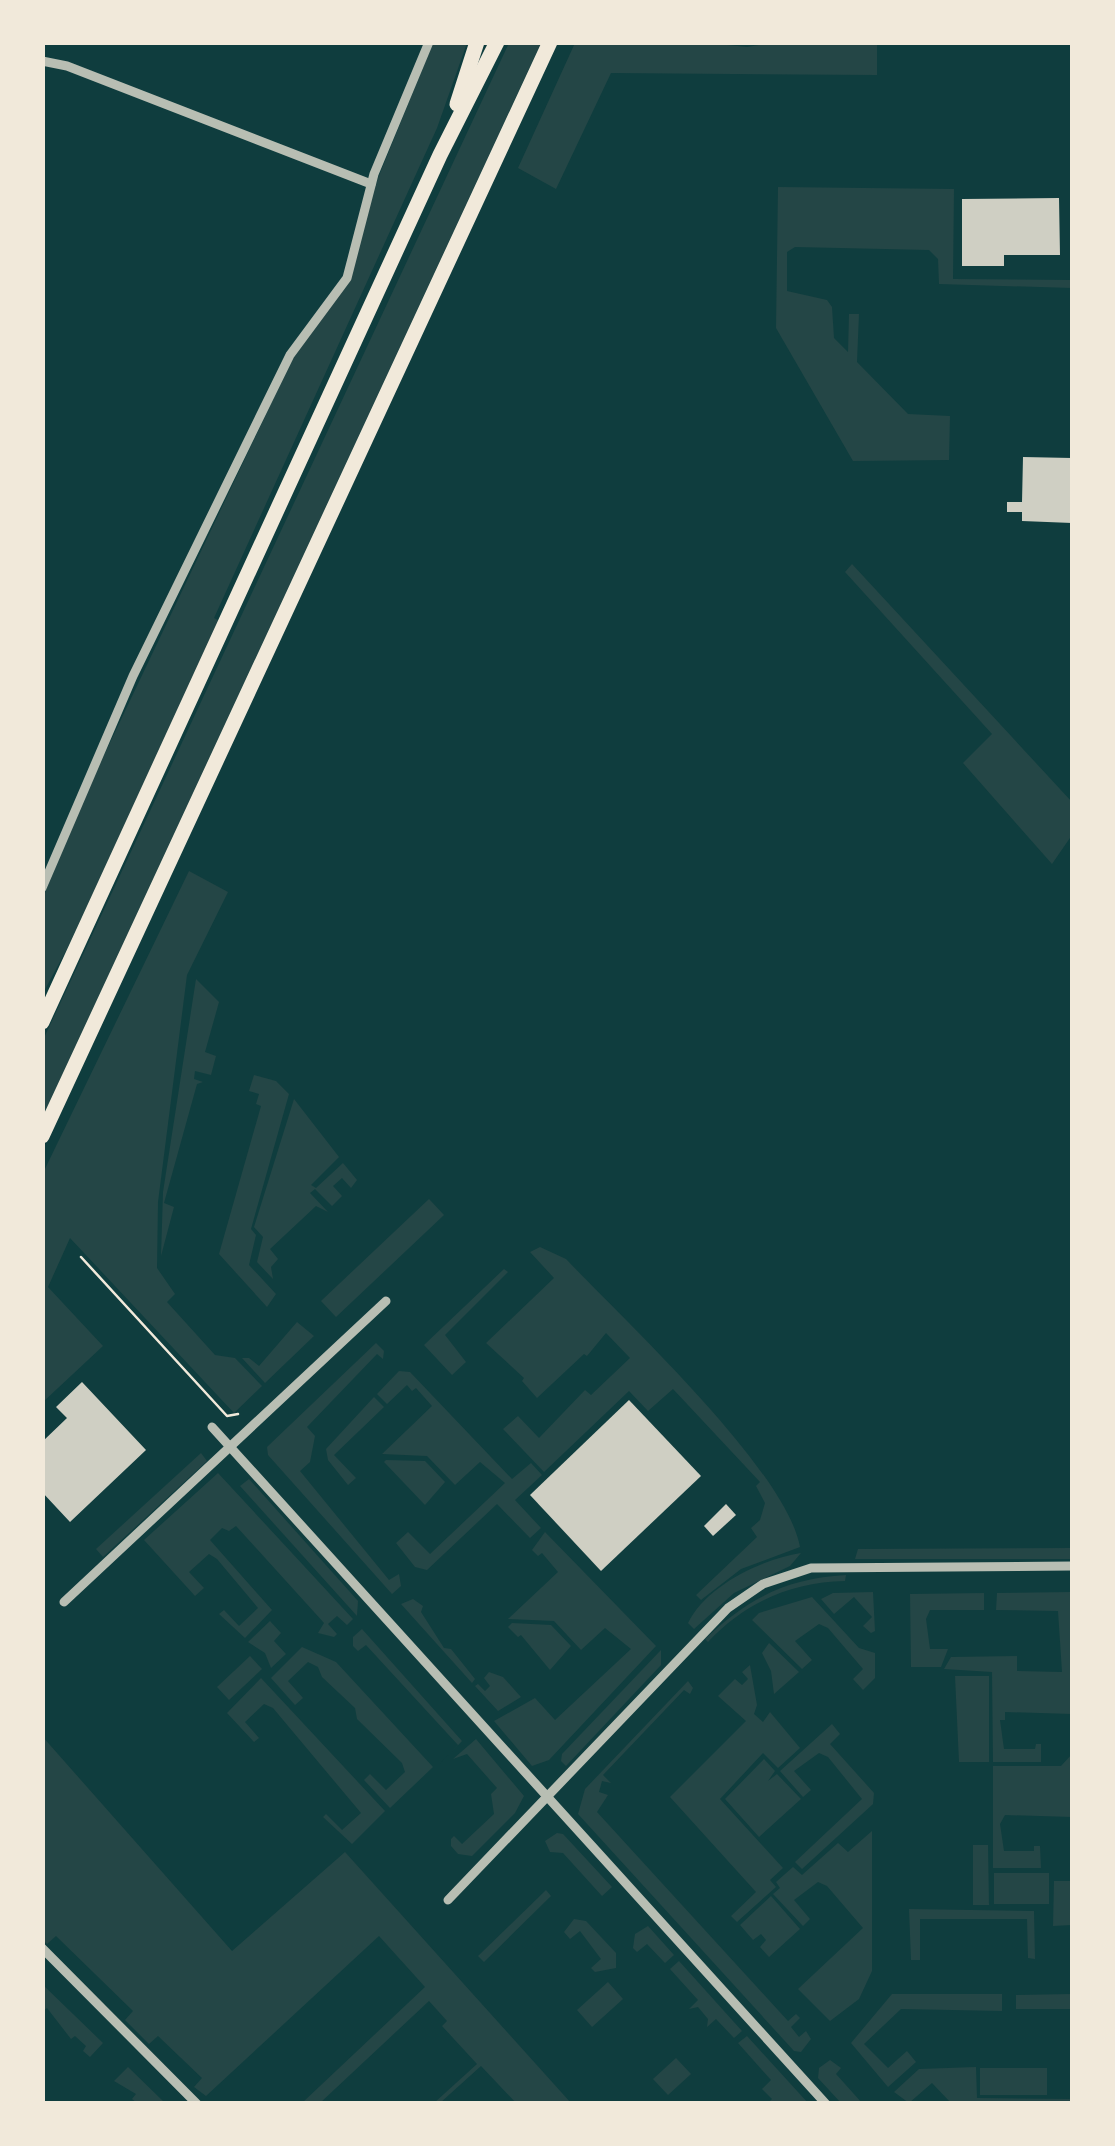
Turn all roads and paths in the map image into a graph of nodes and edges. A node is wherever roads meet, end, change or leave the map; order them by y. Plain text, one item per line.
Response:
1 (430, 42) edge
2 (477, 42) edge
3 (496, 42) edge
4 (550, 42) edge
5 (42, 61) edge
6 (440, 156) junction
7 (371, 184) junction
8 (42, 888) edge
9 (42, 1022) edge
10 (42, 1136) edge
11 (81, 1257) dead end
12 (386, 1301) dead end
13 (238, 1414) dead end
14 (212, 1427) dead end
15 (232, 1448) junction
16 (1072, 1566) edge
17 (64, 1602) dead end
18 (545, 1797) junction
19 (448, 1900) dead end
20 (42, 1948) edge
21 (197, 2104) edge
22 (826, 2104) edge

1 - 7 street
2 - 6 main road
3 - 6 main road
4 - 10 main road
5 - 7 street
6 - 9 main road
7 - 8 street
11 - 13 path
12 - 15 street
14 - 15 street
15 - 17 street
15 - 18 street
16 - 18 street
18 - 19 street
18 - 22 street
20 - 21 street

